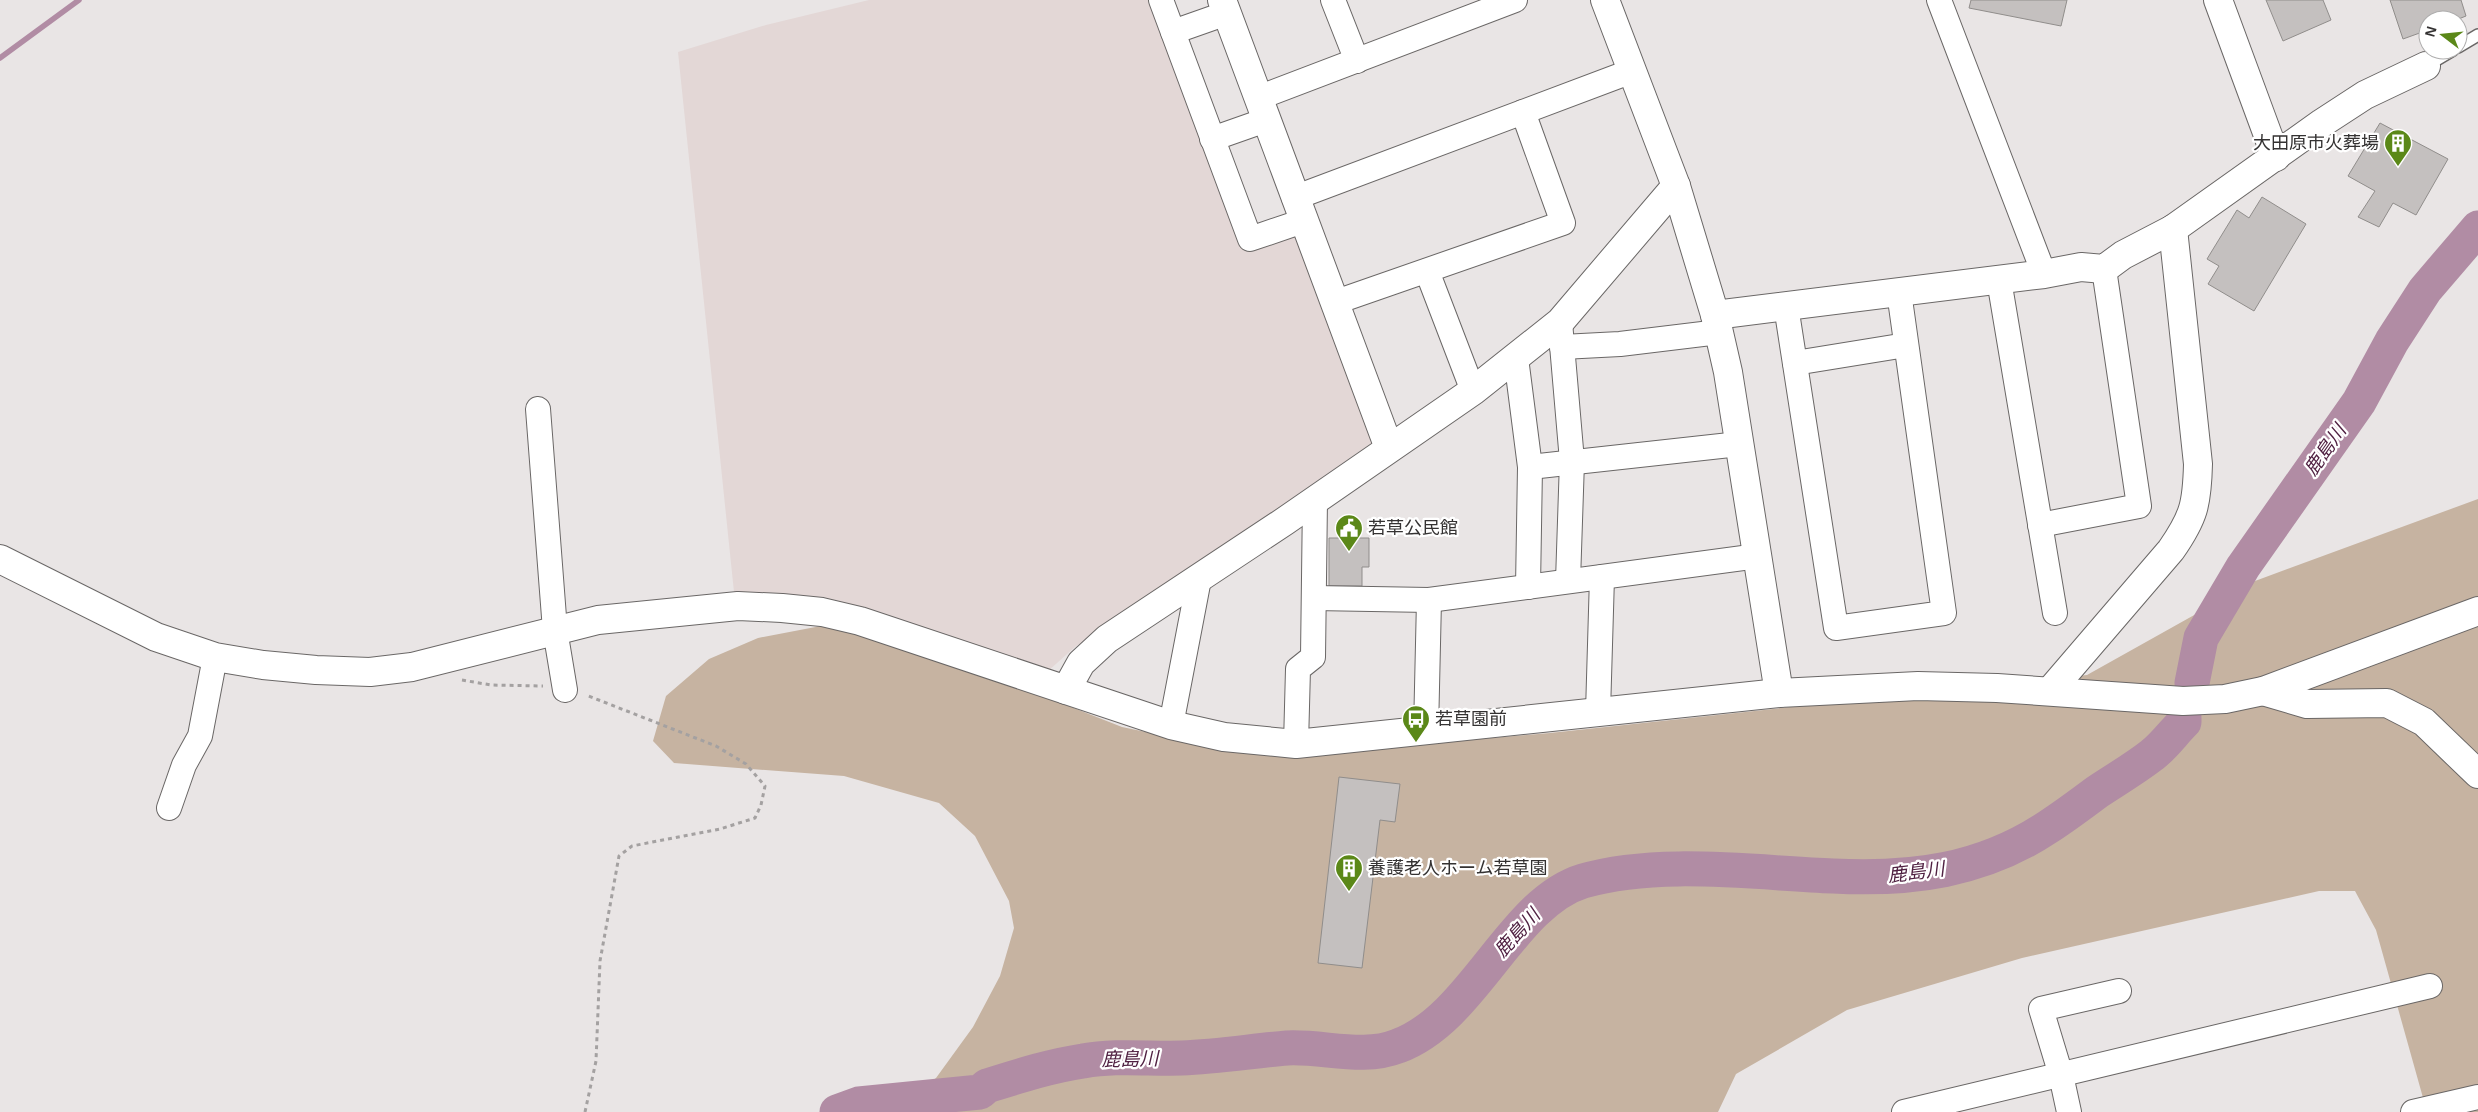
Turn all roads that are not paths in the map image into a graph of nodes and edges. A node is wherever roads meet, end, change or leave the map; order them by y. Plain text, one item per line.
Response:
1 (1161, 0) edge
2 (1333, 0) edge
3 (1516, 0) edge
4 (1605, 0) edge
5 (1939, 0) edge
6 (2218, 0) edge
7 (1224, 6) edge
8 (1173, 32) junction
9 (1357, 60) junction
10 (2436, 60) edge
11 (2426, 66) joint
12 (1632, 71) junction
13 (1262, 109) junction
14 (1523, 112) junction
15 (1212, 139) junction
16 (2276, 157) junction
17 (1676, 186) junction
18 (1299, 209) junction
19 (2173, 229) junction
20 (2104, 268) junction
21 (1426, 271) junction
22 (2044, 274) junction
23 (1999, 280) junction
24 (1898, 292) junction
25 (1336, 302) junction
26 (1786, 306) junction
27 (1717, 324) junction
28 (1561, 335) junction
29 (1906, 346) junction
30 (1516, 358) junction
31 (1795, 363) junction
32 (1473, 391) junction
33 (538, 409) dead end
34 (1739, 444) junction
35 (1389, 448) junction
36 (1572, 461) junction
37 (1530, 467) junction
38 (1315, 499) junction
39 (2040, 525) junction
40 (1758, 556) junction
41 (0, 559) edge
42 (1602, 577) junction
43 (1199, 579) junction
44 (1568, 581) junction
45 (1528, 587) junction
46 (1314, 598) junction
47 (1429, 600) junction
48 (2478, 611) edge
49 (2055, 613) dead end
50 (555, 630) junction
51 (215, 657) junction
52 (565, 690) road end
53 (1066, 690) junction
54 (2050, 691) junction
55 (2263, 691) junction
56 (1779, 693) junction
57 (1598, 712) junction
58 (1170, 725) junction
59 (1426, 731) junction
60 (1296, 744) junction
61 (2478, 774) edge
62 (169, 808) dead end
63 (2430, 986) dead end
64 (2119, 991) dead end
65 (2061, 1074) junction
66 (2478, 1097) edge
67 (1904, 1112) edge
68 (2070, 1112) edge
69 (2413, 1112) edge

1 - 8 street
2 - 9 street
3 - 9 street
4 - 12 street
5 - 22 street
6 - 16 street
7 - 8 street
7 - 13 street
8 - 15 street
9 - 13 street
10 - 11 lane
11 - 16 street
12 - 14 street
12 - 17 street
13 - 15 street
13 - 18 street
14 - 18 street
14 - 21 street
15 - 18 street
16 - 19 street
17 - 27 street
17 - 28 street
18 - 25 street
19 - 20 street
19 - 54 street
20 - 22 street
20 - 39 street
21 - 25 street
21 - 32 street
22 - 23 street
23 - 24 street
23 - 39 street
24 - 26 street
24 - 29 street
25 - 35 street
26 - 27 street
26 - 31 street
27 - 28 street
27 - 34 street
28 - 30 street
28 - 36 street
29 - 31 street
29 - 31 street
30 - 32 street
30 - 37 street
32 - 35 street
33 - 50 street
34 - 36 street
34 - 40 street
35 - 38 street
36 - 37 street
36 - 44 street
37 - 45 street
38 - 43 street
38 - 46 street
39 - 49 street
40 - 42 street
40 - 56 street
41 - 51 street
42 - 44 street
42 - 57 street
43 - 53 street
43 - 58 street
44 - 45 street
45 - 47 street
46 - 47 street
46 - 60 street
47 - 59 street
48 - 55 street
50 - 51 street
50 - 52 street
50 - 53 street
51 - 62 street
53 - 58 street
54 - 55 street
54 - 56 street
55 - 61 street
56 - 57 street
57 - 59 street
58 - 60 street
59 - 60 street
63 - 65 street
64 - 65 street
65 - 67 street
65 - 68 street
66 - 69 street

